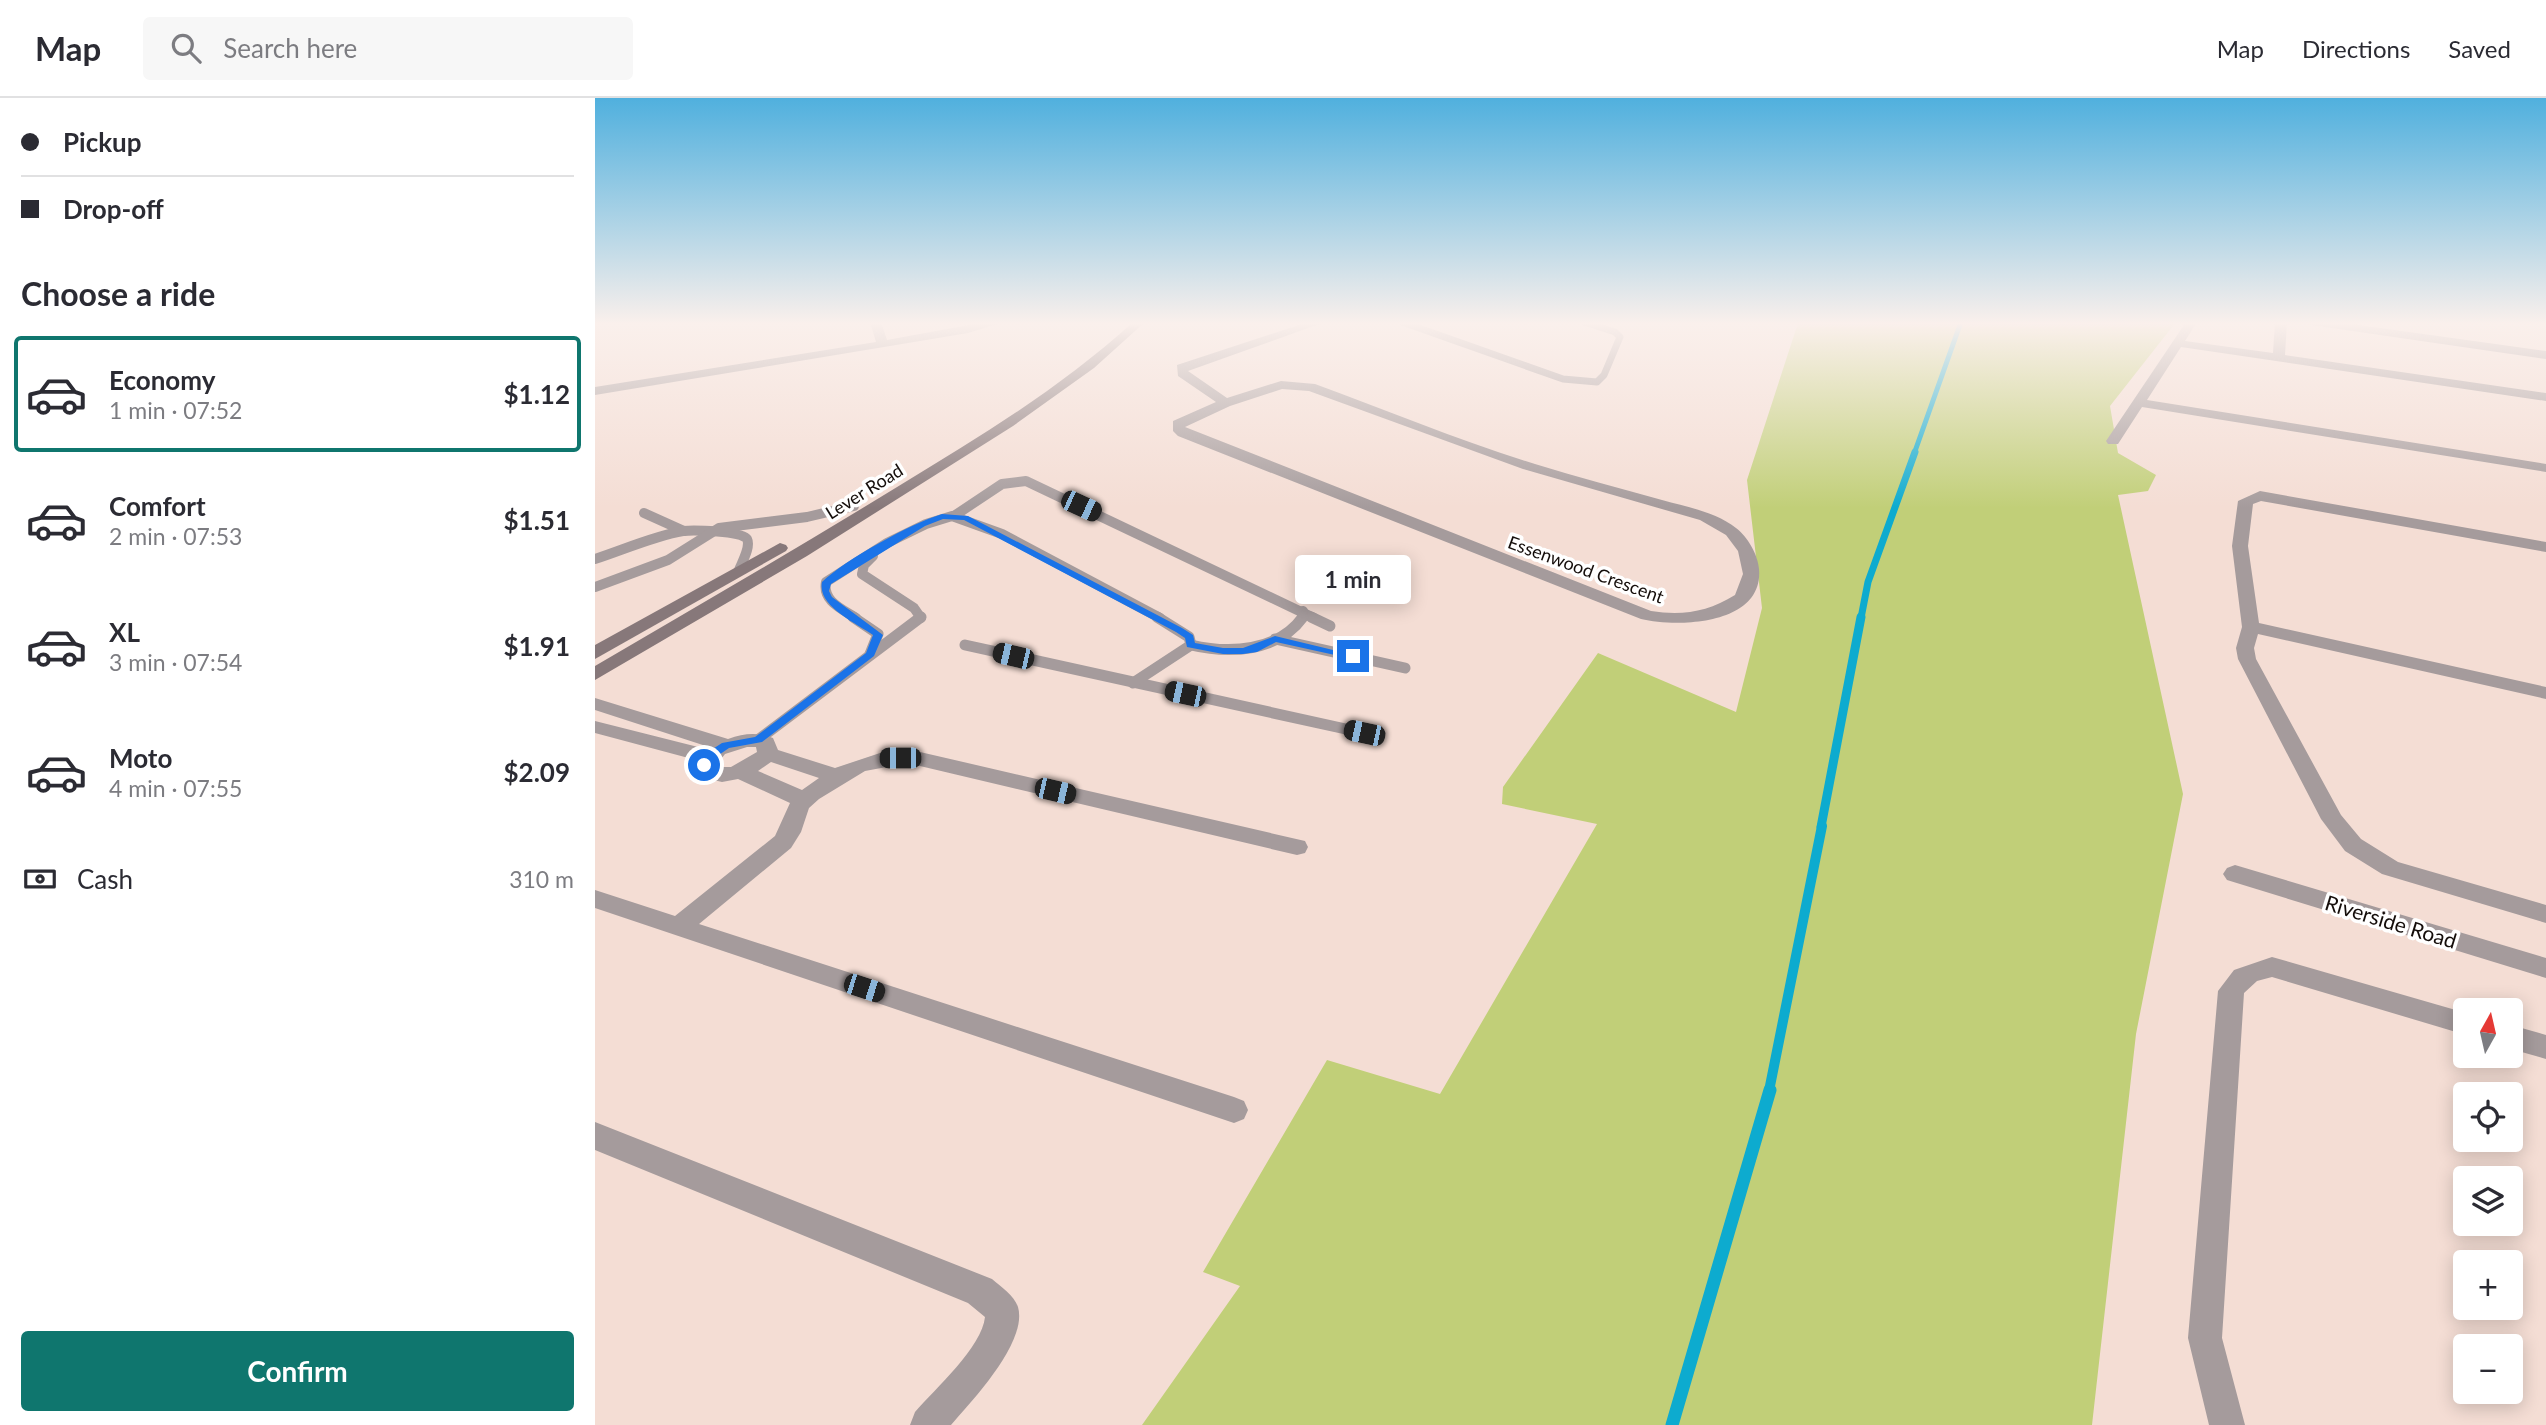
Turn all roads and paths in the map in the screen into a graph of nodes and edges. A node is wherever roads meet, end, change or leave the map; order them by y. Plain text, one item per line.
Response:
1 (638, 384) edge
2 (1057, 384) edge
3 (1064, 384) edge
4 (1198, 384) edge
5 (2152, 384) edge
6 (2456, 384) edge
7 (595, 391) edge
8 (2546, 397) edge
9 (2140, 402) junction
10 (1225, 403) junction
11 (2113, 441) dead end
12 (2546, 468) edge
13 (854, 506) junction
14 (644, 513) dead end
15 (954, 516) junction
16 (684, 531) junction
17 (710, 531) junction
18 (2546, 547) edge
19 (878, 551) junction
20 (595, 559) edge
21 (739, 570) junction
22 (595, 587) edge
23 (1303, 611) junction
24 (1330, 626) dead end
25 (2251, 627) junction
26 (1275, 639) junction
27 (965, 645) dead end
28 (1191, 645) junction
29 (595, 653) edge
30 (870, 654) junction
31 (1405, 668) dead end
32 (595, 674) edge
33 (1133, 683) junction
34 (2546, 693) edge
35 (595, 704) edge
36 (595, 727) edge
37 (1364, 733) dead end
38 (763, 747) junction
39 (717, 751) junction
40 (741, 772) junction
41 (836, 776) junction
42 (804, 800) junction
43 (1297, 847) dead end
44 (2235, 874) dead end
45 (595, 899) edge
46 (2546, 915) edge
47 (678, 927) junction
48 (2546, 968) edge
49 (2453, 1020) edge
50 (2523, 1040) edge
51 (2546, 1047) edge
52 (1234, 1110) dead end
53 (595, 1136) edge
54 (927, 1425) edge
55 (2227, 1425) edge

1 - 7 street
2 - 13 main road, Lever Road
3 - 32 main road, Lever Road
4 - 10 street
5 - 9 street
6 - 8 street
9 - 11 street
9 - 12 street
10 - 10 street, Essenwood Crescent
13 - 17 lane
13 - 21 main road, Lever Road
14 - 16 lane
15 - 19 lane
15 - 23 lane
15 - 28 lane
16 - 17 lane
16 - 20 lane
17 - 21 lane
17 - 22 lane
18 - 25 street
19 - 30 lane
19 - 30 lane
21 - 29 main road, Lever Road
23 - 24 lane
23 - 26 lane
25 - 34 street
25 - 46 street
26 - 28 lane
26 - 31 lane
27 - 33 lane
28 - 33 lane
30 - 38 lane
33 - 37 lane
35 - 39 street
36 - 39 street
38 - 39 street
38 - 40 street
38 - 41 street
39 - 40 street
40 - 42 street
41 - 42 street
41 - 43 street
42 - 47 street
44 - 48 street, Riverside Road
45 - 47 street
47 - 52 street
49 - 55 street
50 - 51 street
53 - 54 street

